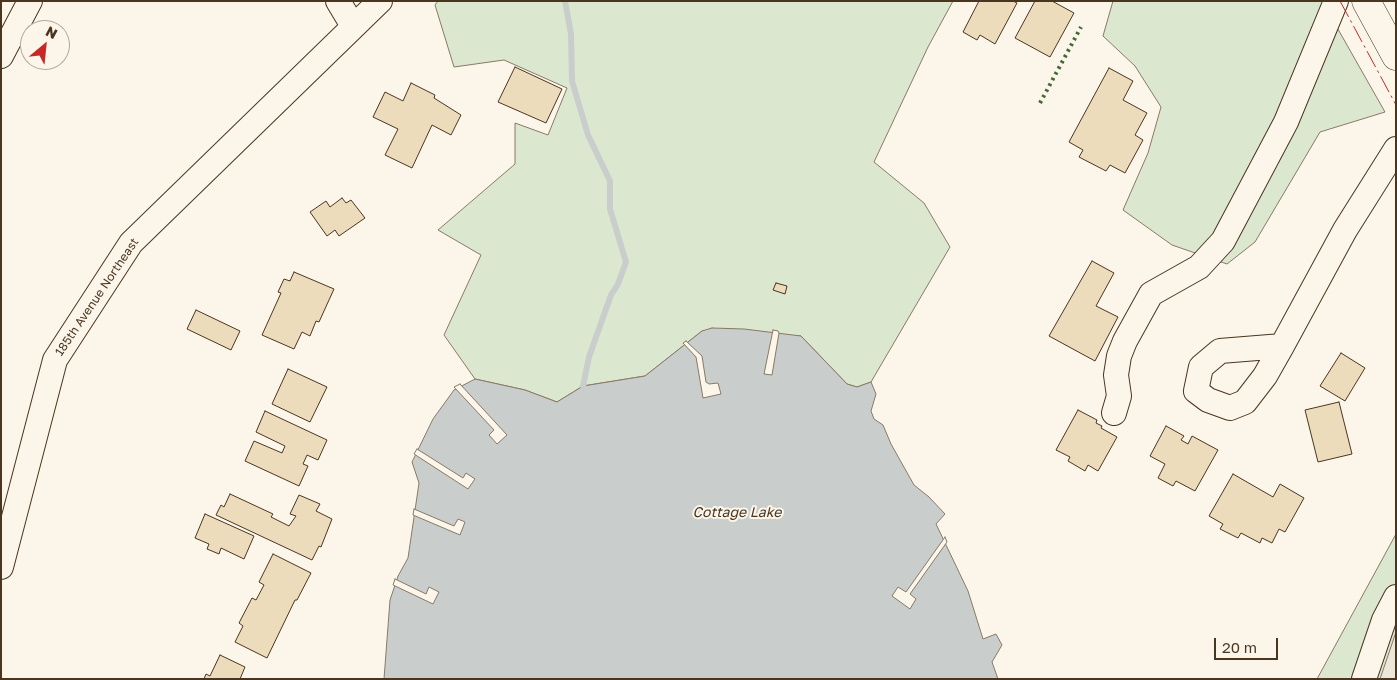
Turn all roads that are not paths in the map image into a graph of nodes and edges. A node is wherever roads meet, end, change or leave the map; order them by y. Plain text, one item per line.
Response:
1 (30, 1) edge
2 (338, 1) edge
3 (380, 1) edge
4 (1336, 1) edge
5 (1366, 1) edge
6 (1388, 22) edge
7 (353, 26) junction
8 (1, 56) edge
9 (1396, 56) edge
10 (1396, 150) edge
11 (1282, 346) dead end
12 (1114, 413) dead end
13 (1, 567) edge
14 (1396, 597) edge
15 (1364, 679) edge

1 - 8 street
2 - 7 street
3 - 7 street, 185th Avenue Northeast
4 - 12 street
5 - 6 main road
6 - 9 main road
7 - 13 street, 185th Avenue Northeast
10 - 11 street
14 - 15 street

